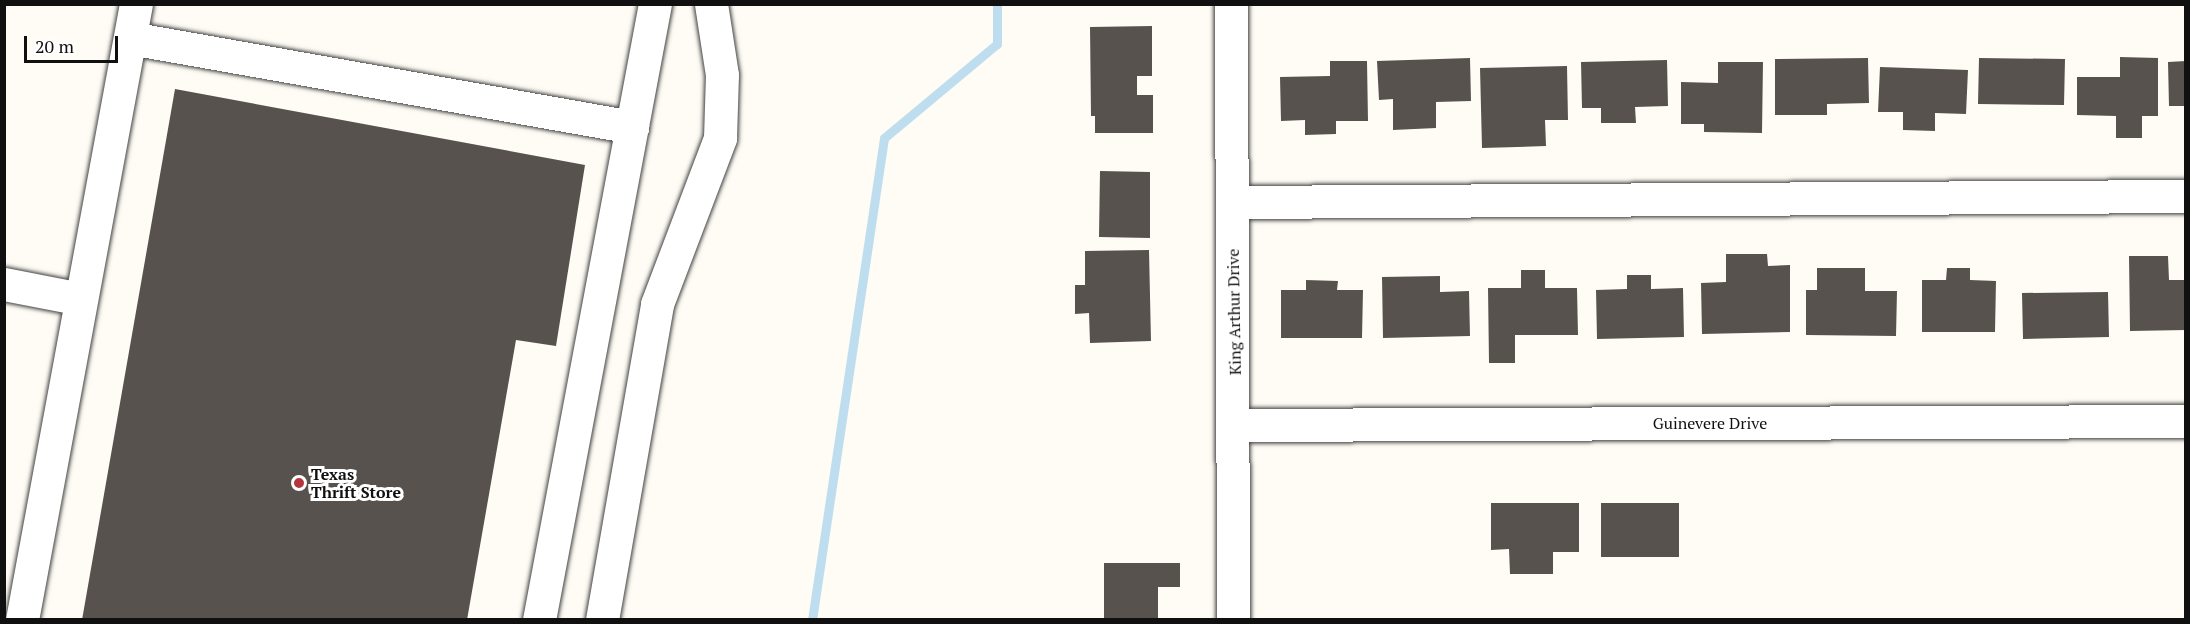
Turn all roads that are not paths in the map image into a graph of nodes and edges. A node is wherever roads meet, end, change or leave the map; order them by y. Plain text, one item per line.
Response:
1 (136, 4) edge
2 (655, 4) edge
3 (711, 4) edge
4 (1231, 4) edge
5 (130, 38) junction
6 (632, 127) junction
7 (2186, 196) edge
8 (1233, 202) junction
9 (4, 284) edge
10 (81, 299) junction
11 (2186, 422) edge
12 (1235, 425) junction
13 (22, 620) edge
14 (539, 620) edge
15 (602, 620) edge
16 (1233, 620) edge

1 - 5 street
2 - 6 street
3 - 15 street
4 - 8 street, King Arthur Drive
5 - 6 street
5 - 10 street
6 - 14 street
7 - 8 street
8 - 12 street, King Arthur Drive
9 - 10 street
10 - 13 street
11 - 12 street, Guinevere Drive
12 - 16 street, King Arthur Drive

